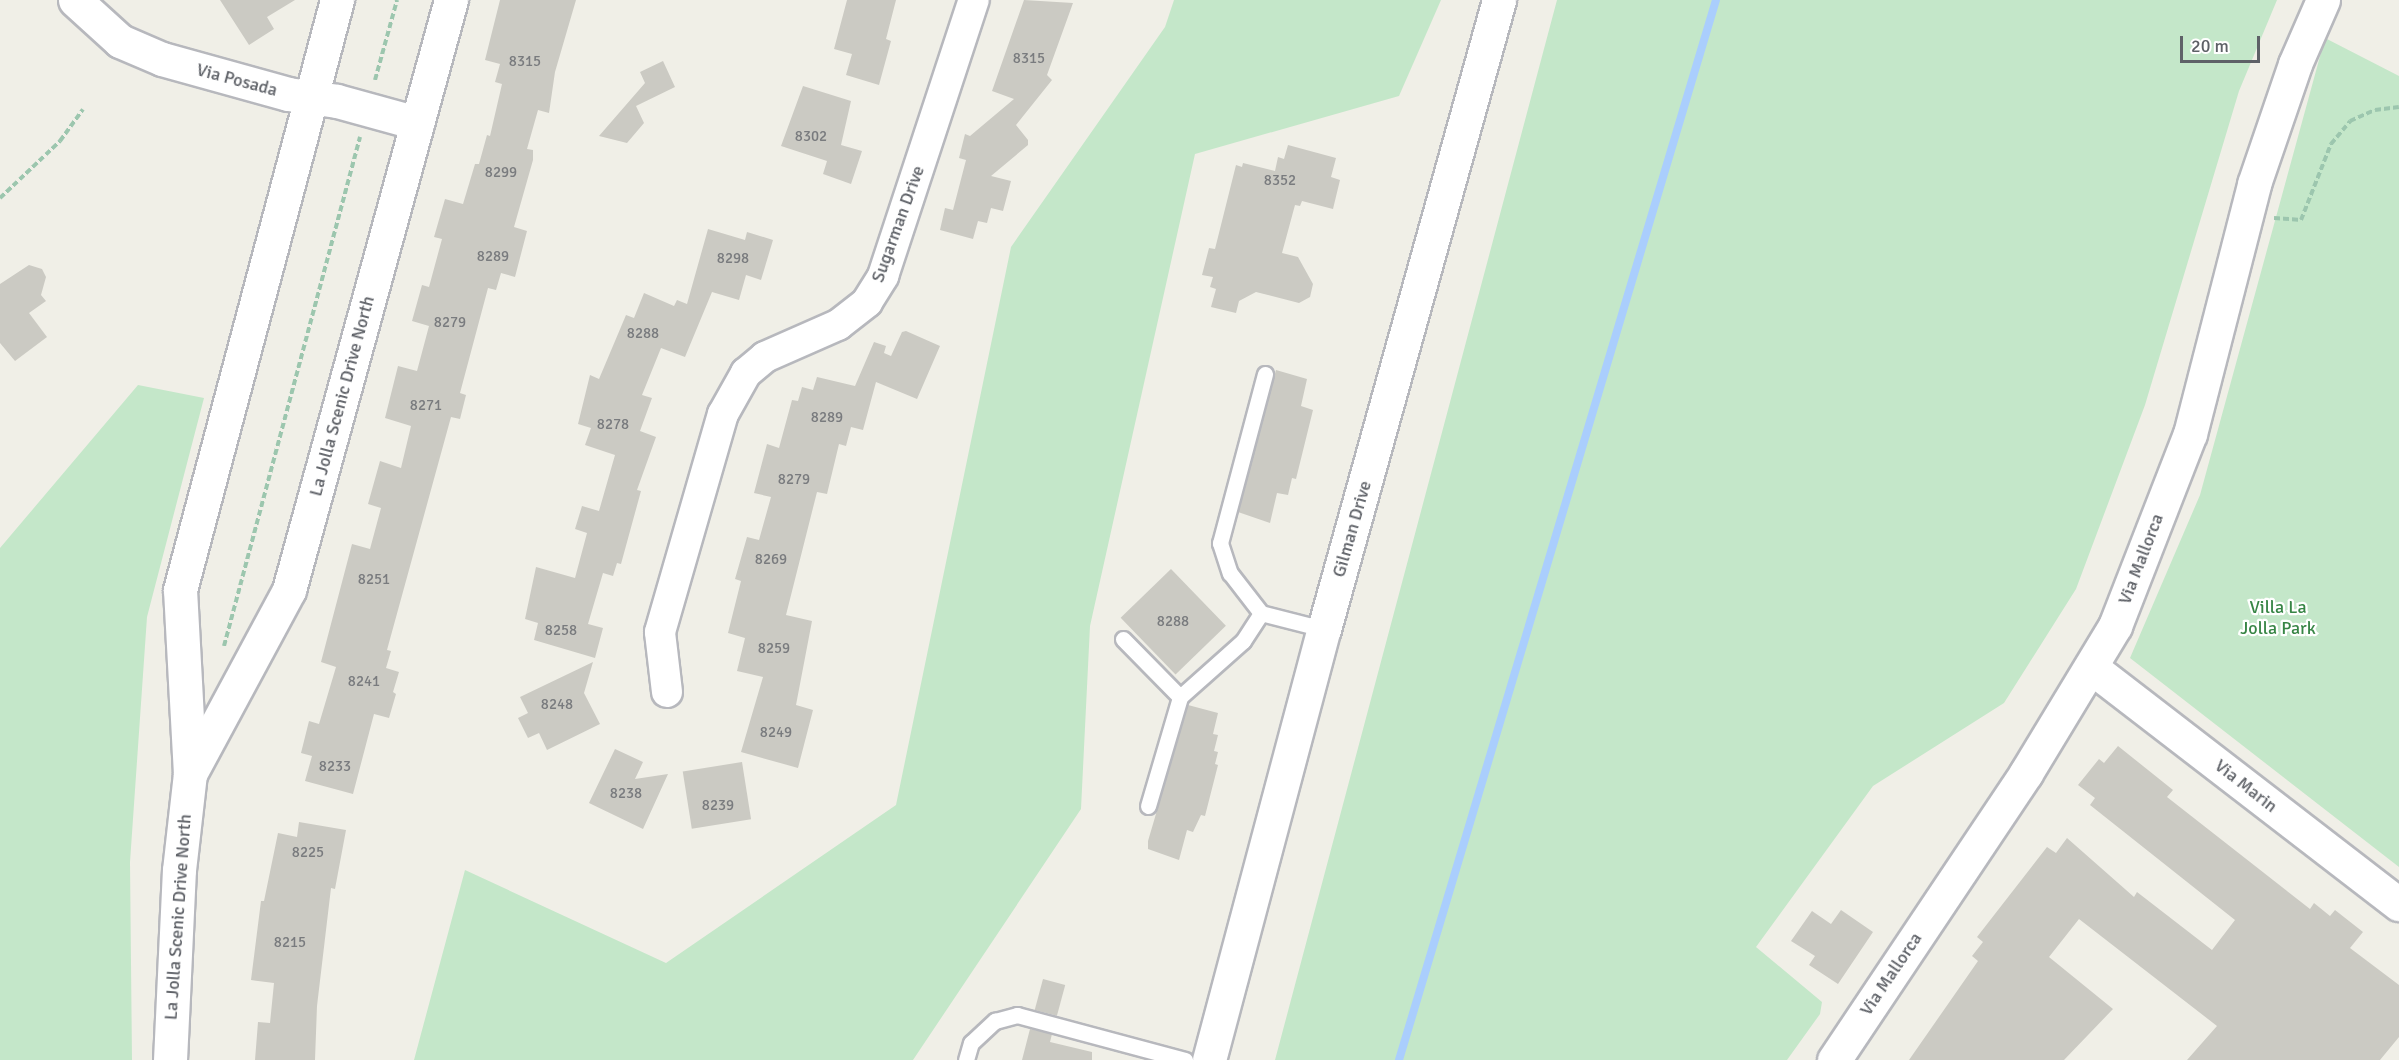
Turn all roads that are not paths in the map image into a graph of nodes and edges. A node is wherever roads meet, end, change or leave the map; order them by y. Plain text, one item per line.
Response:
1 (75, 0) edge
2 (336, 0) edge
3 (451, 0) edge
4 (974, 0) edge
5 (1499, 0) edge
6 (2323, 0) edge
7 (310, 97) junction
8 (417, 123) junction
9 (1264, 374) dead end
10 (1261, 613) junction
11 (1324, 629) junction
12 (1123, 639) dead end
13 (2092, 668) junction
14 (667, 692) dead end
15 (1180, 697) junction
16 (190, 774) junction
17 (1148, 806) dead end
18 (2399, 904) edge
19 (170, 1060) edge
20 (966, 1060) edge
21 (1185, 1060) edge
22 (1209, 1060) edge
23 (1834, 1060) edge

1 - 7 main road, Via Posada
2 - 7 main road, La Jolla Scenic Drive North
3 - 8 main road, La Jolla Scenic Drive North
4 - 14 street, Sugarman Drive
5 - 11 main road, Gilman Drive
6 - 13 main road, Via Mallorca
7 - 8 main road, Via Posada
7 - 16 main road, La Jolla Scenic Drive North
8 - 16 main road, La Jolla Scenic Drive North
9 - 10 lane
10 - 11 lane
10 - 15 lane
11 - 22 main road, Gilman Drive
12 - 15 lane
13 - 18 main road, Via Marin
13 - 23 main road, Via Mallorca
15 - 17 lane
16 - 19 main road, La Jolla Scenic Drive North
20 - 21 lane

